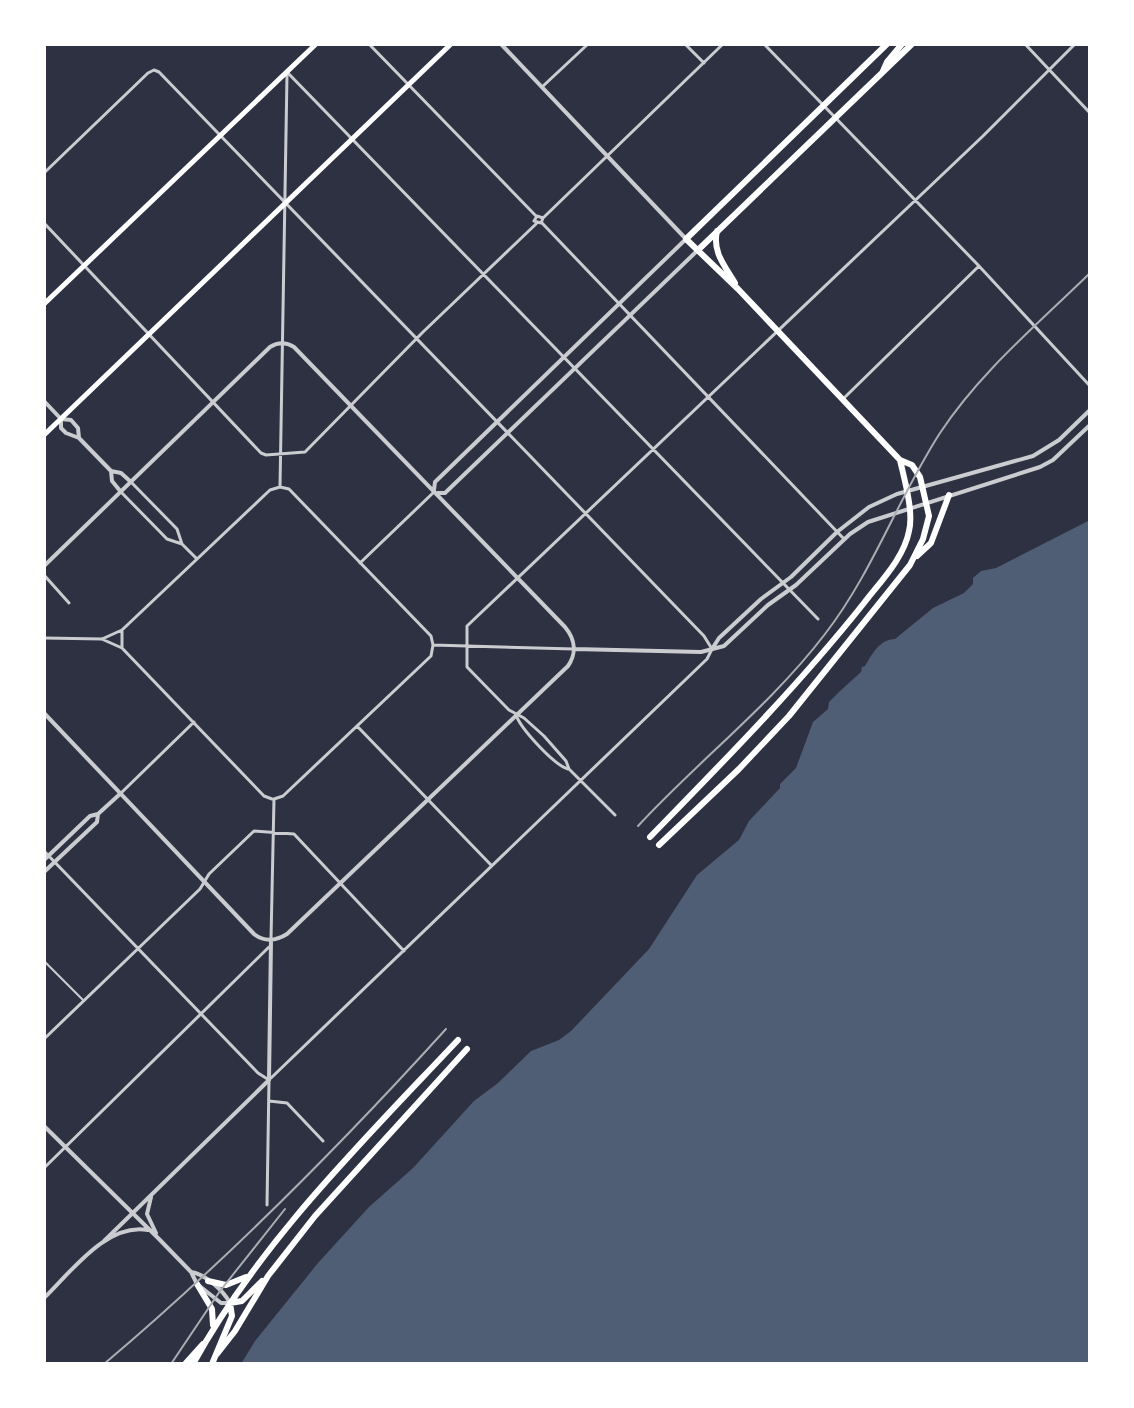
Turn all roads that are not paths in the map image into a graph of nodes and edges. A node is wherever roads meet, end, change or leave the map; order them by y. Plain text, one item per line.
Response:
1 (316, 44) edge
2 (369, 44) edge
3 (451, 44) edge
4 (501, 44) edge
5 (588, 44) edge
6 (685, 44) edge
7 (723, 44) edge
8 (764, 44) edge
9 (887, 44) edge
10 (902, 44) edge
11 (912, 44) edge
12 (1025, 44) edge
13 (1075, 44) edge
14 (704, 63) junction
15 (1049, 69) junction
16 (287, 72) junction
17 (882, 74) junction
18 (409, 85) junction
19 (542, 87) junction
20 (823, 105) junction
21 (1090, 113) edge
22 (835, 118) junction
23 (221, 135) junction
24 (353, 139) junction
25 (607, 156) junction
26 (44, 173) edge
27 (914, 200) junction
28 (286, 201) junction
29 (540, 222) junction
30 (44, 223) edge
31 (717, 231) junction
32 (686, 239) junction
33 (698, 250) junction
34 (84, 265) junction
35 (979, 266) junction
36 (485, 273) junction
37 (738, 289) junction
38 (619, 303) junction
39 (44, 304) edge
40 (630, 315) junction
41 (777, 331) junction
42 (149, 333) junction
43 (417, 338) junction
44 (282, 343) junction
45 (564, 355) junction
46 (577, 368) junction
47 (1090, 386) edge
48 (709, 398) junction
49 (843, 399) junction
50 (44, 401) edge
51 (214, 401) junction
52 (351, 405) junction
53 (1090, 410) edge
54 (61, 419) junction
55 (496, 421) junction
56 (1090, 425) edge
57 (508, 433) junction
58 (44, 435) edge
59 (79, 438) junction
60 (655, 450) junction
61 (280, 454) junction
62 (900, 460) junction
63 (111, 471) junction
64 (131, 482) junction
65 (280, 487) junction
66 (923, 488) junction
67 (121, 492) junction
68 (434, 492) junction
69 (908, 492) junction
70 (949, 495) junction
71 (927, 501) junction
72 (908, 508) junction
73 (586, 515) junction
74 (837, 532) junction
75 (844, 539) junction
76 (182, 544) junction
77 (914, 558) junction
78 (197, 559) junction
79 (360, 563) junction
80 (44, 566) edge
81 (44, 575) edge
82 (517, 579) junction
83 (783, 583) junction
84 (790, 590) junction
85 (69, 603) dead end
86 (818, 619) dead end
87 (122, 630) junction
88 (44, 638) edge
89 (102, 639) junction
90 (433, 645) junction
91 (466, 646) junction
92 (122, 648) junction
93 (574, 649) junction
94 (712, 649) junction
95 (44, 713) edge
96 (516, 715) junction
97 (194, 722) junction
98 (357, 726) junction
99 (569, 769) junction
100 (580, 780) junction
101 (120, 794) junction
102 (274, 799) junction
103 (428, 799) junction
104 (98, 814) junction
105 (615, 815) dead end
106 (273, 831) junction
107 (650, 837) dead end
108 (659, 845) dead end
109 (45, 856) edge
110 (54, 863) junction
111 (492, 866) junction
112 (44, 872) edge
113 (205, 882) junction
114 (340, 884) junction
115 (271, 940) junction
116 (138, 949) junction
117 (404, 951) junction
118 (44, 961) edge
119 (83, 1001) junction
120 (202, 1015) junction
121 (44, 1039) edge
122 (458, 1040) dead end
123 (467, 1049) dead end
124 (269, 1080) junction
125 (269, 1101) junction
126 (44, 1126) edge
127 (323, 1141) dead end
128 (66, 1148) junction
129 (44, 1168) edge
130 (152, 1192) junction
131 (267, 1205) dead end
132 (132, 1213) junction
133 (151, 1231) junction
134 (159, 1239) junction
135 (104, 1241) junction
136 (191, 1272) junction
137 (250, 1275) junction
138 (268, 1276) junction
139 (208, 1281) junction
140 (197, 1284) junction
141 (44, 1298) edge
142 (230, 1303) junction
143 (212, 1330) junction
144 (206, 1342) junction
145 (217, 1354) junction
146 (185, 1364) edge
147 (193, 1364) edge
148 (212, 1364) edge

1 - 16 main road
2 - 18 street
3 - 18 main road
4 - 19 street
5 - 19 street
6 - 14 street
7 - 14 street
8 - 20 street
9 - 20 main road
10 - 17 main road
11 - 17 main road
12 - 15 street
13 - 15 street
14 - 25 street
15 - 21 street
15 - 27 street
16 - 23 main road
16 - 24 street
16 - 28 street
17 - 22 main road
18 - 24 main road
18 - 29 street
19 - 25 street
20 - 22 street
20 - 32 main road
22 - 27 street
22 - 31 main road
23 - 26 street
23 - 28 street
23 - 34 main road
24 - 28 main road
24 - 36 street
25 - 29 street
25 - 32 street
27 - 35 street
27 - 41 street
28 - 42 main road
28 - 43 street
28 - 44 street
29 - 36 street
29 - 38 street
30 - 34 street
31 - 33 main road
31 - 37 main road
32 - 33 main road
32 - 38 street
33 - 37 main road
33 - 40 street
34 - 39 main road
34 - 42 street
35 - 47 street
35 - 49 street
36 - 43 street
36 - 45 street
37 - 41 main road
38 - 40 street
38 - 45 street
40 - 46 street
40 - 48 street
41 - 48 street
41 - 49 main road
42 - 51 street
42 - 54 main road
43 - 52 street
43 - 55 street
44 - 51 street
44 - 52 street
44 - 61 street
45 - 46 street
45 - 55 street
46 - 57 street
46 - 60 street
48 - 60 street
48 - 74 street
49 - 62 main road
50 - 54 street
51 - 61 street
51 - 64 street
52 - 61 street
52 - 68 street
53 - 66 street
54 - 58 main road
54 - 59 street
54 - 59 street
55 - 57 street
55 - 68 street
56 - 70 street
57 - 68 street
57 - 73 street
59 - 63 street
60 - 73 street
60 - 83 street
61 - 65 street
62 - 66 main road
62 - 69 main road
63 - 64 street
63 - 67 street
64 - 67 street
64 - 76 street
65 - 78 street
65 - 79 street
66 - 69 street
66 - 71 main road
67 - 76 street
67 - 80 street
68 - 79 street
68 - 82 street
69 - 72 main road
69 - 74 street
70 - 71 street
70 - 77 main road
71 - 72 street
71 - 77 main road
72 - 75 street
72 - 107 main road
73 - 82 street
73 - 94 street
74 - 75 street
74 - 83 street
75 - 84 street
76 - 78 street
77 - 108 main road
78 - 87 street
79 - 90 street
81 - 85 street
82 - 91 street
82 - 93 street
83 - 84 street
83 - 94 street
84 - 86 street
84 - 94 street
87 - 89 street
87 - 92 street
88 - 89 street
89 - 92 street
90 - 91 street
90 - 98 street
91 - 93 street
91 - 96 street
92 - 97 street
93 - 94 street
93 - 96 street
94 - 100 street
95 - 101 street
96 - 99 street
96 - 99 street
96 - 103 street
97 - 101 street
97 - 102 street
98 - 102 street
98 - 103 street
99 - 100 street
100 - 105 street
100 - 111 street
101 - 104 street
101 - 113 street
102 - 106 street
103 - 111 street
103 - 114 street
104 - 109 street
104 - 110 street
106 - 113 street
106 - 114 street
106 - 115 street
109 - 110 street
110 - 112 street
110 - 116 street
111 - 117 street
113 - 115 street
113 - 116 street
114 - 115 street
114 - 117 street
115 - 120 street
115 - 124 street
116 - 119 street
116 - 120 street
117 - 124 street
118 - 119 lane
119 - 121 street
120 - 124 street
120 - 128 street
122 - 137 main road
123 - 138 main road
124 - 125 street
124 - 130 street
125 - 127 street
125 - 131 street
126 - 128 street
128 - 129 street
128 - 132 street
130 - 132 street
130 - 134 street
132 - 133 street
132 - 135 street
133 - 134 street
133 - 135 street
134 - 136 street
135 - 141 street
136 - 139 street
136 - 140 street
137 - 139 main road
137 - 142 main road
138 - 142 main road
138 - 145 main road
139 - 142 street
140 - 142 street
140 - 143 main road
142 - 143 main road
142 - 145 main road
143 - 144 main road
144 - 146 main road
144 - 147 main road
145 - 148 main road

